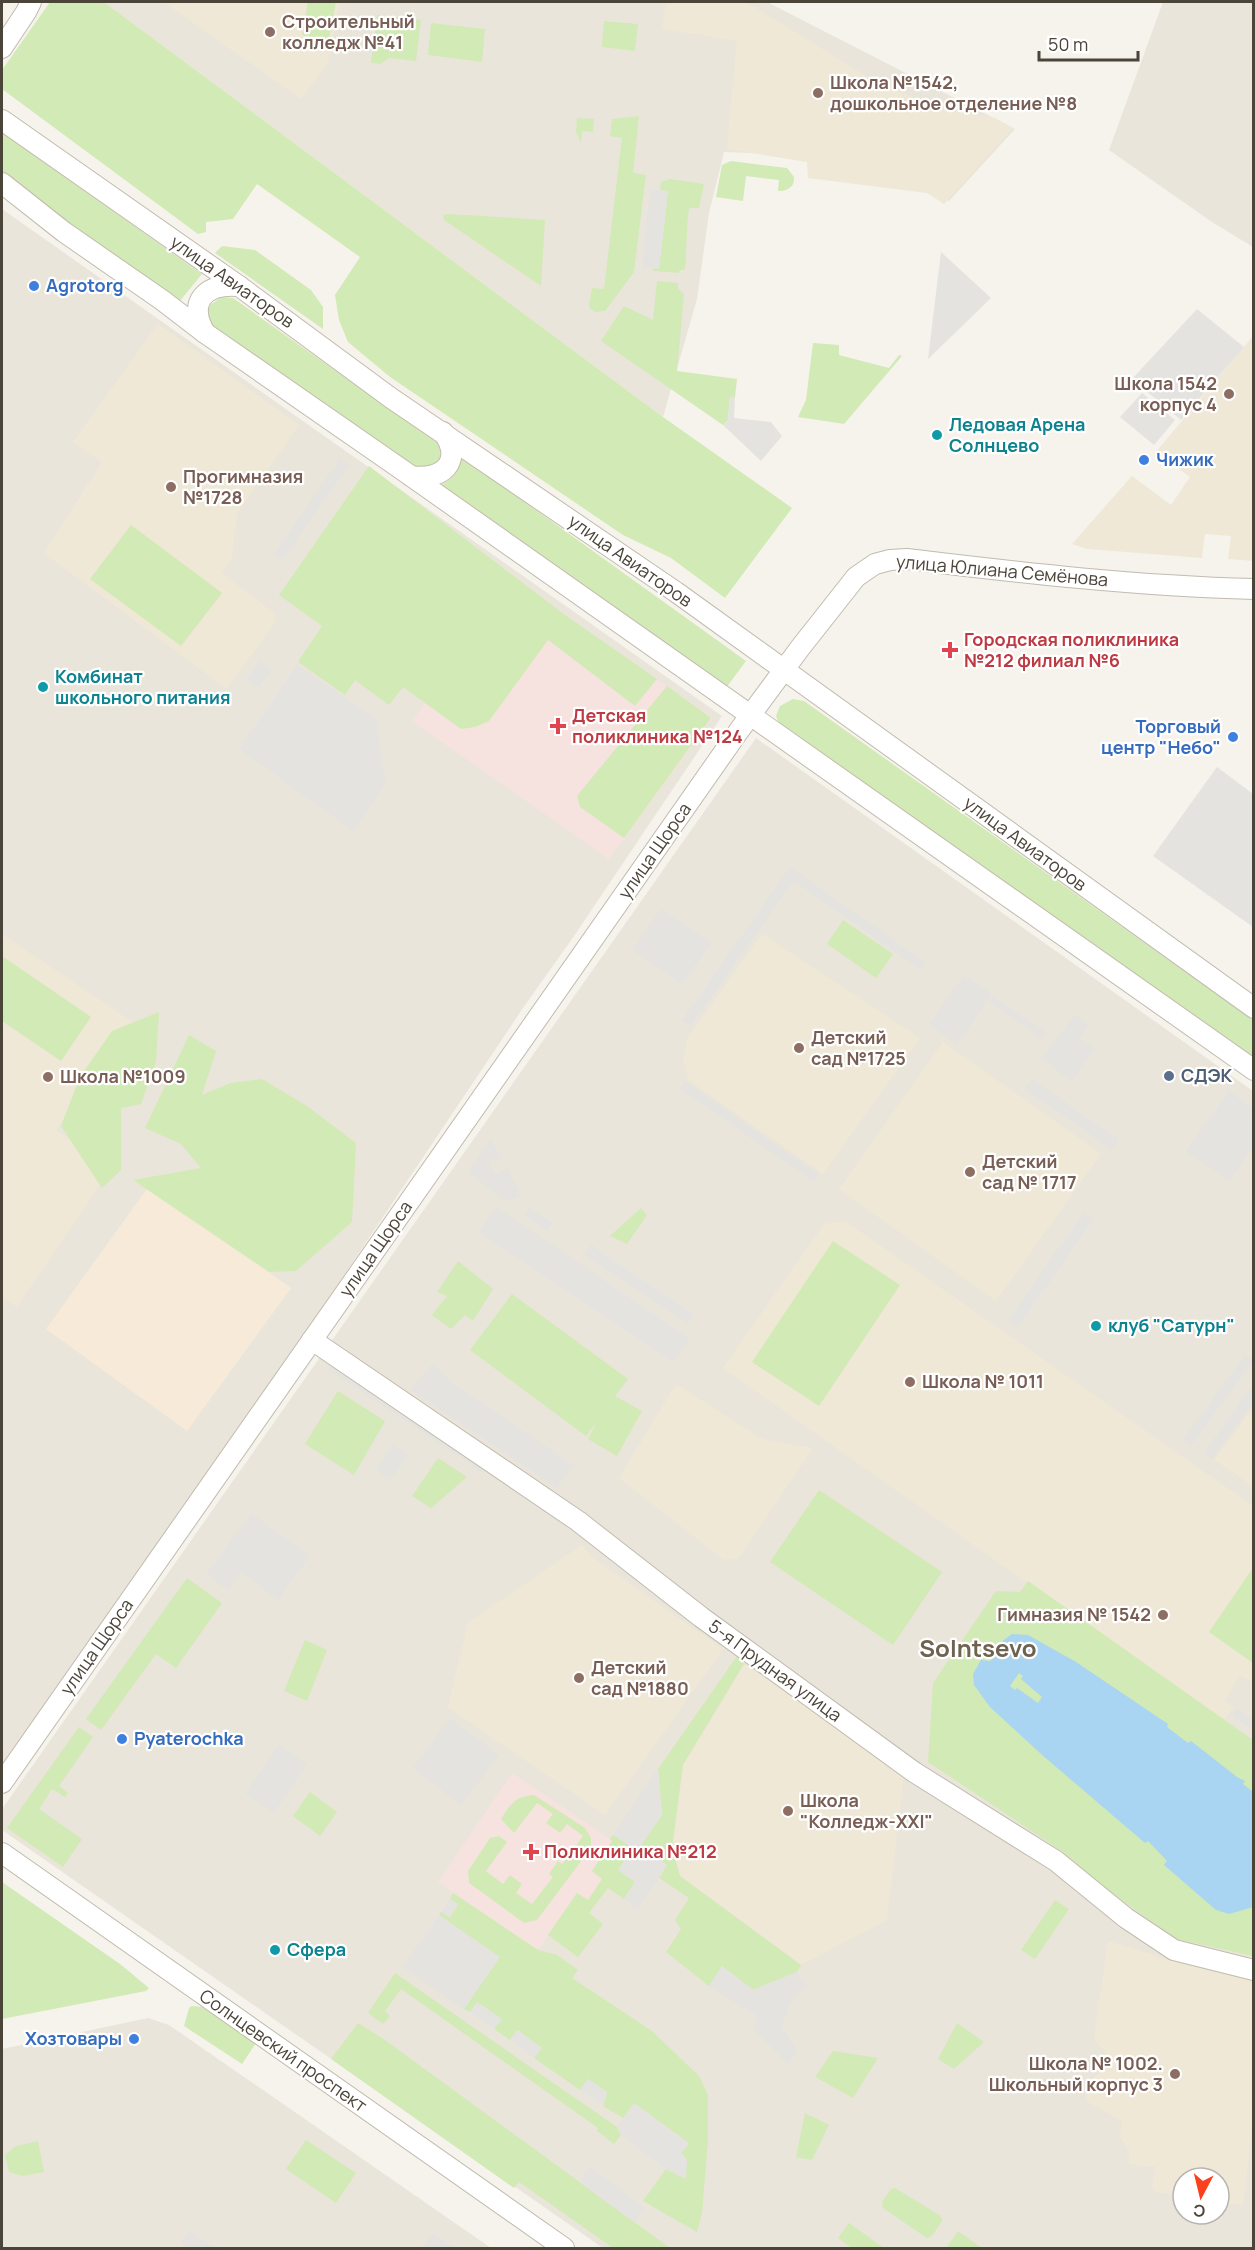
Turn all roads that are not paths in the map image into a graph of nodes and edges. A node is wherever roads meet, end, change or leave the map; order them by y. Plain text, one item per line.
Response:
1 (31, 2) edge
2 (2, 48) edge
3 (2, 120) edge
4 (2, 183) edge
5 (239, 286) junction
6 (205, 333) junction
7 (443, 432) junction
8 (411, 476) junction
9 (1254, 589) edge
10 (784, 669) junction
11 (750, 715) junction
12 (1254, 1008) edge
13 (1254, 1070) edge
14 (312, 1340) junction
15 (2, 1783) edge
16 (2, 1853) edge
17 (1254, 1970) edge
18 (564, 2248) edge

1 - 2 street
3 - 5 street, улица Авиаторов
4 - 6 street
5 - 6 street
5 - 7 street, улица Авиаторов
6 - 8 street
7 - 8 street
7 - 10 street, улица Авиаторов
8 - 11 street
9 - 10 street, улица Юлиана Семёнова
10 - 11 street, улица Юлиана Семёнова
10 - 12 street, улица Авиаторов
11 - 13 street
11 - 14 street, улица Щорса
14 - 15 street, улица Щорса
14 - 17 street, 5-я Прудная улица
16 - 18 street, Солнцевский проспект

